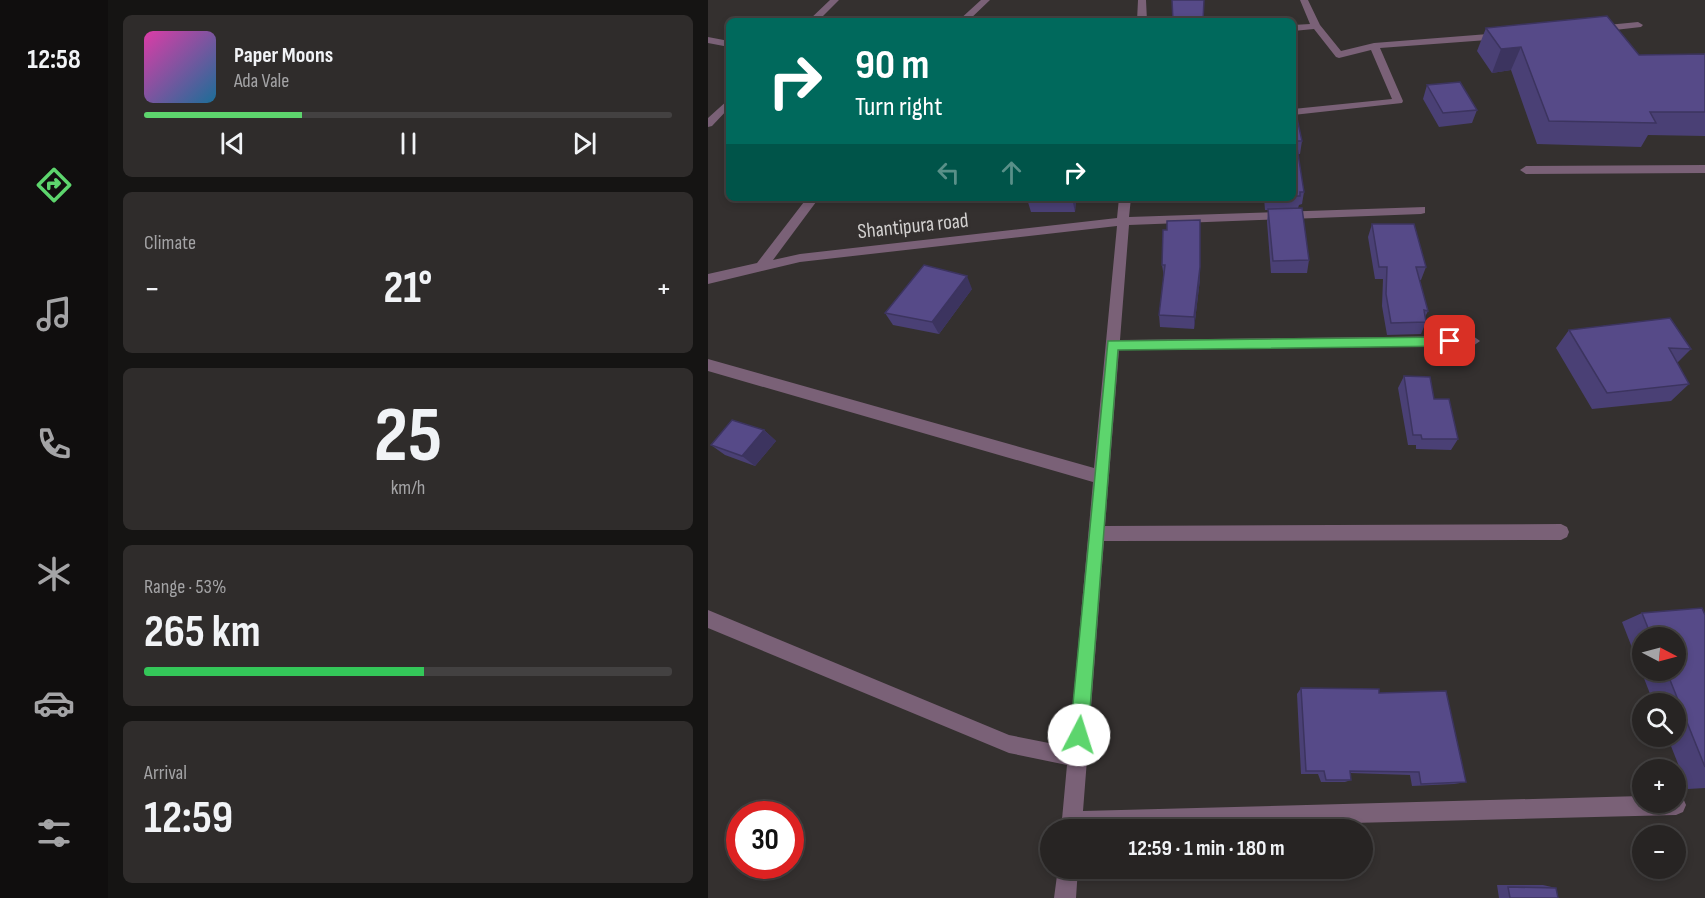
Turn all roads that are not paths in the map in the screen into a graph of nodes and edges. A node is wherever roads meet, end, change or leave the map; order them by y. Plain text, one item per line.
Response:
1 (835, 0) edge
2 (986, 0) edge
3 (1142, 0) edge
4 (1304, 0) edge
5 (816, 18) edge
6 (966, 18) edge
7 (1142, 18) edge
8 (1638, 25) dead end
9 (1316, 26) junction
10 (1296, 28) edge
11 (1580, 30) edge
12 (1512, 35) edge
13 (708, 40) edge
14 (726, 43) edge
15 (1374, 46) junction
16 (726, 105) edge
17 (1296, 112) edge
18 (708, 124) edge
19 (1526, 170) dead end
20 (1705, 170) edge
21 (811, 201) edge
22 (1125, 201) edge
23 (1421, 210) dead end
24 (1124, 221) junction
25 (761, 267) junction
26 (708, 279) edge
27 (1473, 341) dead end
28 (1112, 345) junction
29 (708, 365) edge
30 (1101, 477) junction
31 (1561, 532) dead end
32 (1096, 534) junction
33 (708, 619) edge
34 (1077, 758) junction
35 (1632, 806) edge
36 (1072, 819) edge
37 (1252, 819) edge
38 (1067, 879) edge
39 (1065, 898) edge

1 - 5 street
2 - 6 street
3 - 7 street
4 - 9 street
8 - 11 street
9 - 10 street
9 - 15 street
12 - 15 street
13 - 14 street
15 - 17 street
16 - 18 street
19 - 20 street
21 - 25 street
22 - 24 street
23 - 24 street, Shantipura road
24 - 25 street, Shantipura road
24 - 28 street
25 - 26 street, Shantipura road
27 - 28 street
28 - 30 street
29 - 30 street
30 - 32 street
31 - 32 street
32 - 34 street
33 - 34 street
34 - 36 street
35 - 37 street
38 - 39 street

